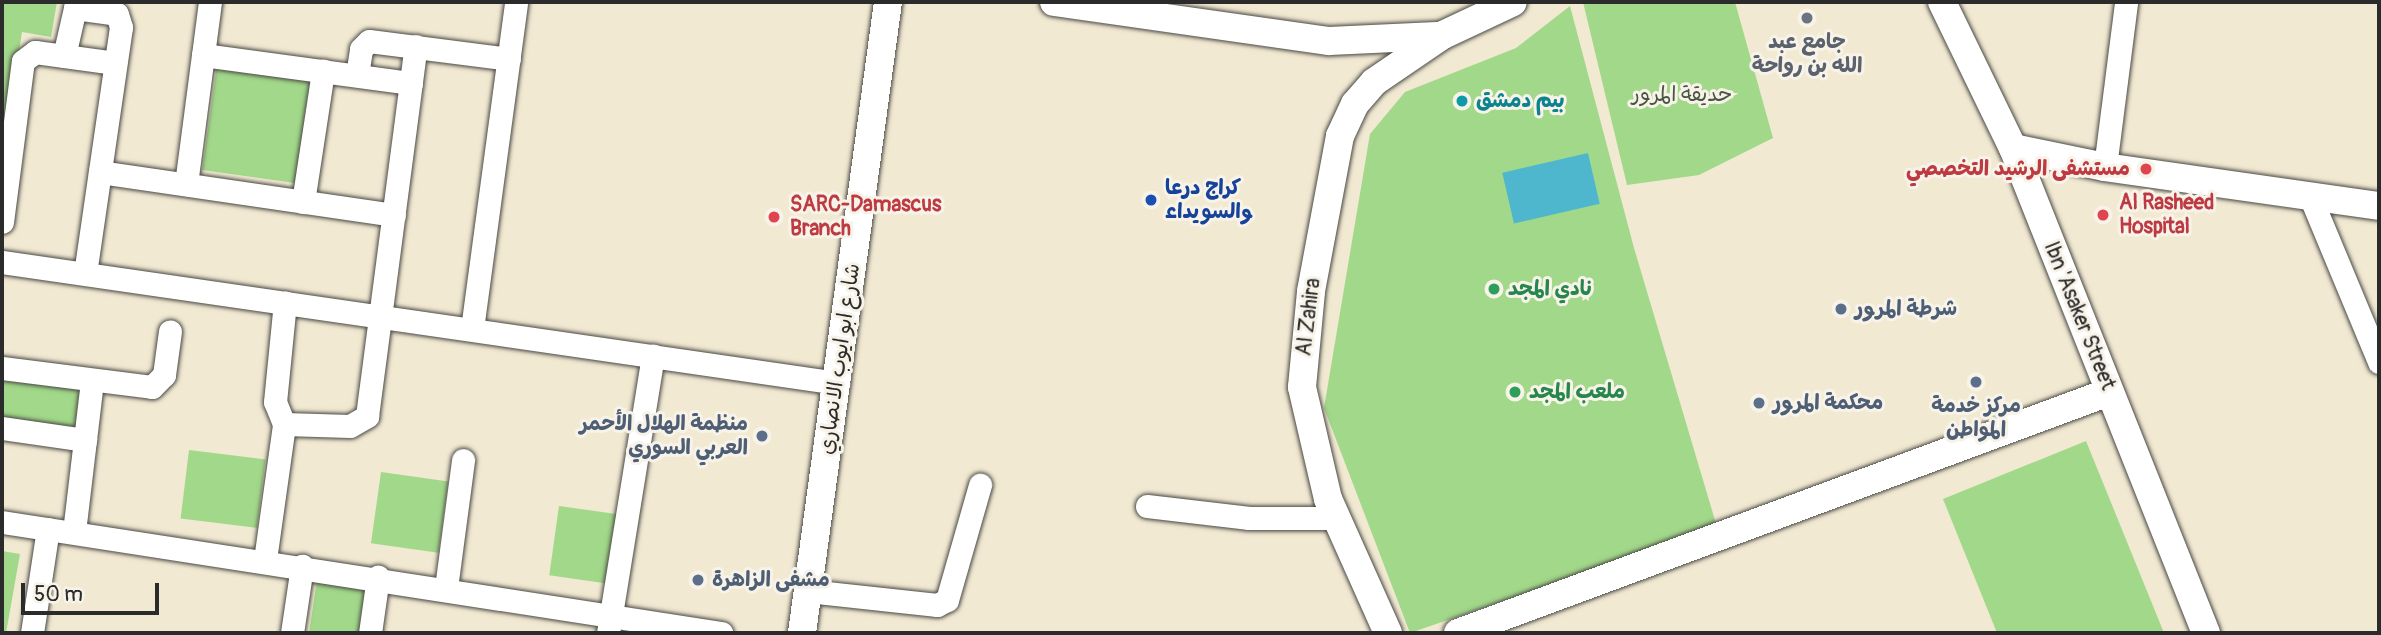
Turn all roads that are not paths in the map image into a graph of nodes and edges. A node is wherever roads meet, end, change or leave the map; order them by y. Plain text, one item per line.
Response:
1 (210, 2) edge
2 (516, 2) edge
3 (888, 2) edge
4 (1513, 2) edge
5 (1942, 2) edge
6 (2126, 2) edge
7 (1069, 3) edge
8 (1443, 35) junction
9 (416, 46) junction
10 (203, 55) junction
11 (64, 56) junction
12 (509, 59) junction
13 (115, 63) junction
14 (323, 71) junction
15 (357, 75) junction
16 (411, 83) junction
17 (2012, 148) junction
18 (6, 163) edge
19 (2105, 167) junction
20 (100, 172) junction
21 (186, 184) junction
22 (2310, 196) junction
23 (303, 202) junction
24 (2379, 206) edge
25 (394, 215) junction
26 (2, 222) edge
27 (2, 261) edge
28 (85, 273) junction
29 (285, 302) junction
30 (380, 316) junction
31 (472, 330) junction
32 (170, 331) dead end
33 (653, 356) junction
34 (2379, 362) edge
35 (2, 368) edge
36 (92, 381) junction
37 (838, 383) junction
38 (2109, 392) junction
39 (284, 424) junction
40 (2, 428) edge
41 (85, 440) junction
42 (463, 460) dead end
43 (980, 485) dead end
44 (1147, 506) dead end
45 (1337, 518) junction
46 (2, 522) edge
47 (48, 528) junction
48 (74, 532) junction
49 (265, 560) junction
50 (302, 566) junction
51 (378, 577) junction
52 (446, 589) junction
53 (808, 591) junction
54 (609, 624) edge
55 (32, 633) edge
56 (292, 633) edge
57 (370, 633) edge
58 (721, 633) edge
59 (802, 633) edge
60 (1388, 633) edge
61 (1458, 633) edge
62 (2206, 633) edge

1 - 10 street
2 - 12 street
3 - 37 main road, شارع ابو ايوب الانصاري
4 - 8 main road, Al Zahira
5 - 17 main road, Ibn 'Asaker Street
6 - 19 street
7 - 8 main road, Al Zahira
8 - 45 main road, Al Zahira
9 - 12 street
9 - 15 street
9 - 16 street
10 - 14 street
10 - 21 street
11 - 13 street
11 - 13 street
11 - 18 street
12 - 31 street
13 - 20 street
14 - 15 street
14 - 23 street
15 - 16 street
16 - 25 street
17 - 19 main road
17 - 38 main road, Ibn 'Asaker Street
18 - 26 street
19 - 22 main road
20 - 21 street
20 - 28 street
21 - 23 street
22 - 24 main road
22 - 34 street
23 - 25 street
25 - 30 street
27 - 28 street
28 - 29 street
29 - 30 street
29 - 39 street
30 - 31 street
30 - 39 street
31 - 33 street
32 - 36 street
33 - 37 street
33 - 54 street
35 - 36 street
36 - 41 street
37 - 53 main road, شارع ابو ايوب الانصاري
38 - 61 main road
38 - 62 main road, Ibn 'Asaker Street
39 - 49 street
40 - 41 street
41 - 48 street
42 - 52 street
43 - 53 street
44 - 45 street
45 - 60 main road, Al Zahira
46 - 47 street
47 - 48 street
47 - 55 street
48 - 49 street
49 - 50 street
50 - 51 street
50 - 56 street
51 - 52 street
51 - 57 street
52 - 54 street
53 - 59 main road, شارع ابو ايوب الانصاري
54 - 58 street

